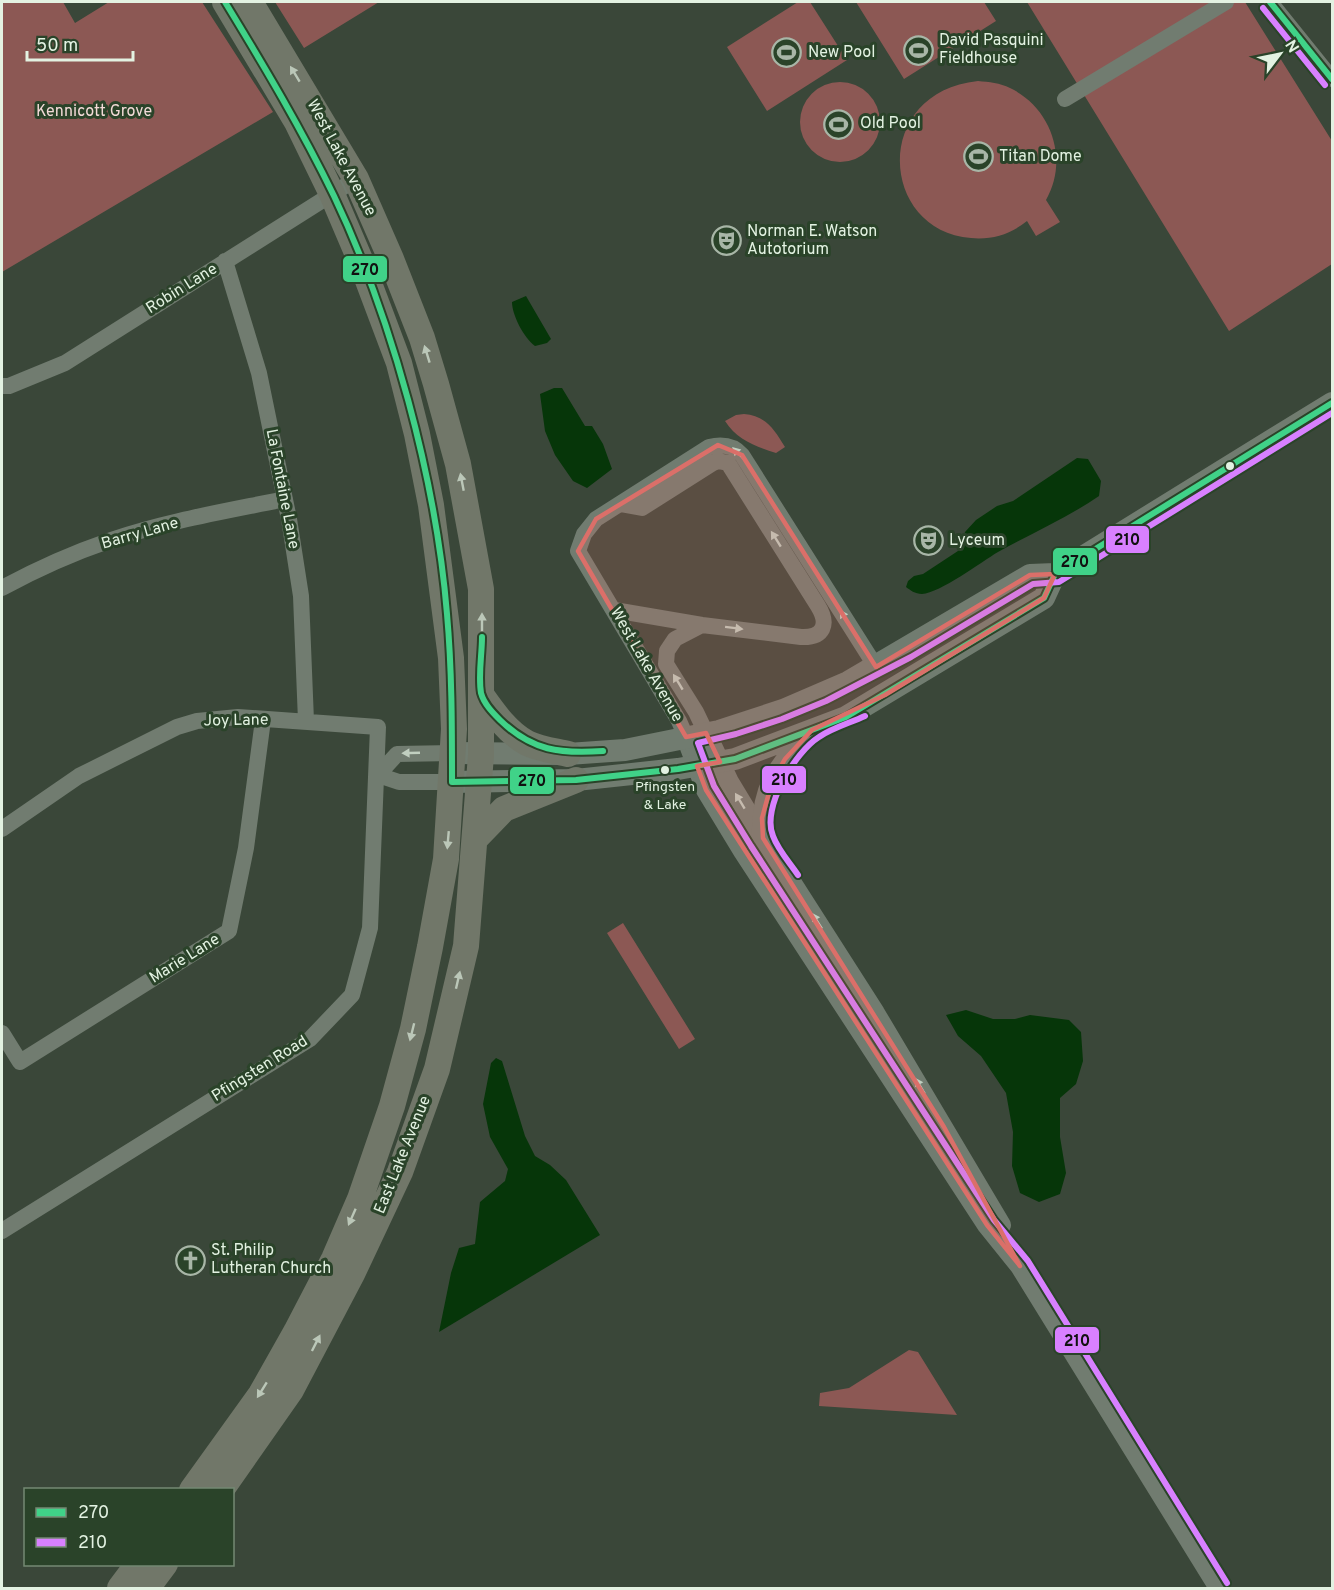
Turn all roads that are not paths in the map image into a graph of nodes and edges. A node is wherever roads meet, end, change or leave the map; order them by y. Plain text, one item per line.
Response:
1 (225, 2) edge
2 (250, 2) edge
3 (1226, 2) edge
4 (1270, 2) edge
5 (1332, 79) edge
6 (1065, 99) dead end
7 (356, 179) junction
8 (332, 194) junction
9 (225, 261) junction
10 (2, 386) edge
11 (1332, 403) edge
12 (285, 499) junction
13 (620, 504) junction
14 (1056, 574) junction
15 (2, 588) edge
16 (614, 610) junction
17 (702, 625) junction
18 (876, 667) junction
19 (482, 696) junction
20 (263, 720) junction
21 (306, 722) junction
22 (813, 730) junction
23 (696, 735) junction
24 (453, 753) junction
25 (568, 754) junction
26 (481, 755) junction
27 (708, 764) junction
28 (378, 775) junction
29 (576, 780) junction
30 (452, 782) junction
31 (480, 783) junction
32 (2, 829) edge
33 (476, 838) junction
34 (763, 838) junction
35 (2, 1033) edge
36 (2, 1231) edge
37 (1020, 1266) junction
38 (193, 1488) edge
39 (222, 1488) edge
40 (136, 1566) edge
41 (164, 1566) edge
42 (120, 1588) edge
43 (147, 1588) edge
44 (1219, 1588) edge

1 - 8 main road, West Lake Avenue
7 -> 2 main road, West Lake Avenue
3 - 6 street
4 - 5 street
7 - 8 street, Robin Lane
19 -> 7 main road, West Lake Avenue
8 - 9 street, Robin Lane
8 - 24 main road, West Lake Avenue
9 - 10 street, Robin Lane
9 - 12 street, La Fontaine Lane
11 - 14 main road
12 - 15 street, Barry Lane
12 - 21 street, La Fontaine Lane
13 - 16 street, West Lake Avenue
17 -> 13 street
18 -> 13 street
14 - 18 main road
14 - 22 main road
16 - 17 street
16 - 23 street, West Lake Avenue
23 -> 17 street
18 - 23 main road
19 - 25 main road
19 - 26 main road, West Lake Avenue
20 - 21 street, Joy Lane
20 - 32 street, Joy Lane
20 - 35 street, Marie Lane
21 - 28 street, Joy Lane
22 - 27 main road
22 - 34 main road
23 - 25 main road
23 - 27 street, West Lake Avenue
24 - 26 main road
24 -> 28 street
24 - 30 main road, West Lake Avenue
25 - 26 main road
26 - 31 main road, West Lake Avenue
27 - 29 main road
34 -> 27 street, West Lake Avenue
27 - 37 street, West Lake Avenue
28 - 30 street
28 - 36 street, Pfingsten Road
29 - 31 main road
29 - 33 main road
30 - 31 main road
30 -> 38 main road, East Lake Avenue
31 - 33 main road, East Lake Avenue
39 -> 33 main road, East Lake Avenue
37 -> 34 street, West Lake Avenue
37 - 44 street, West Lake Avenue
40 - 42 main road
41 - 43 main road

